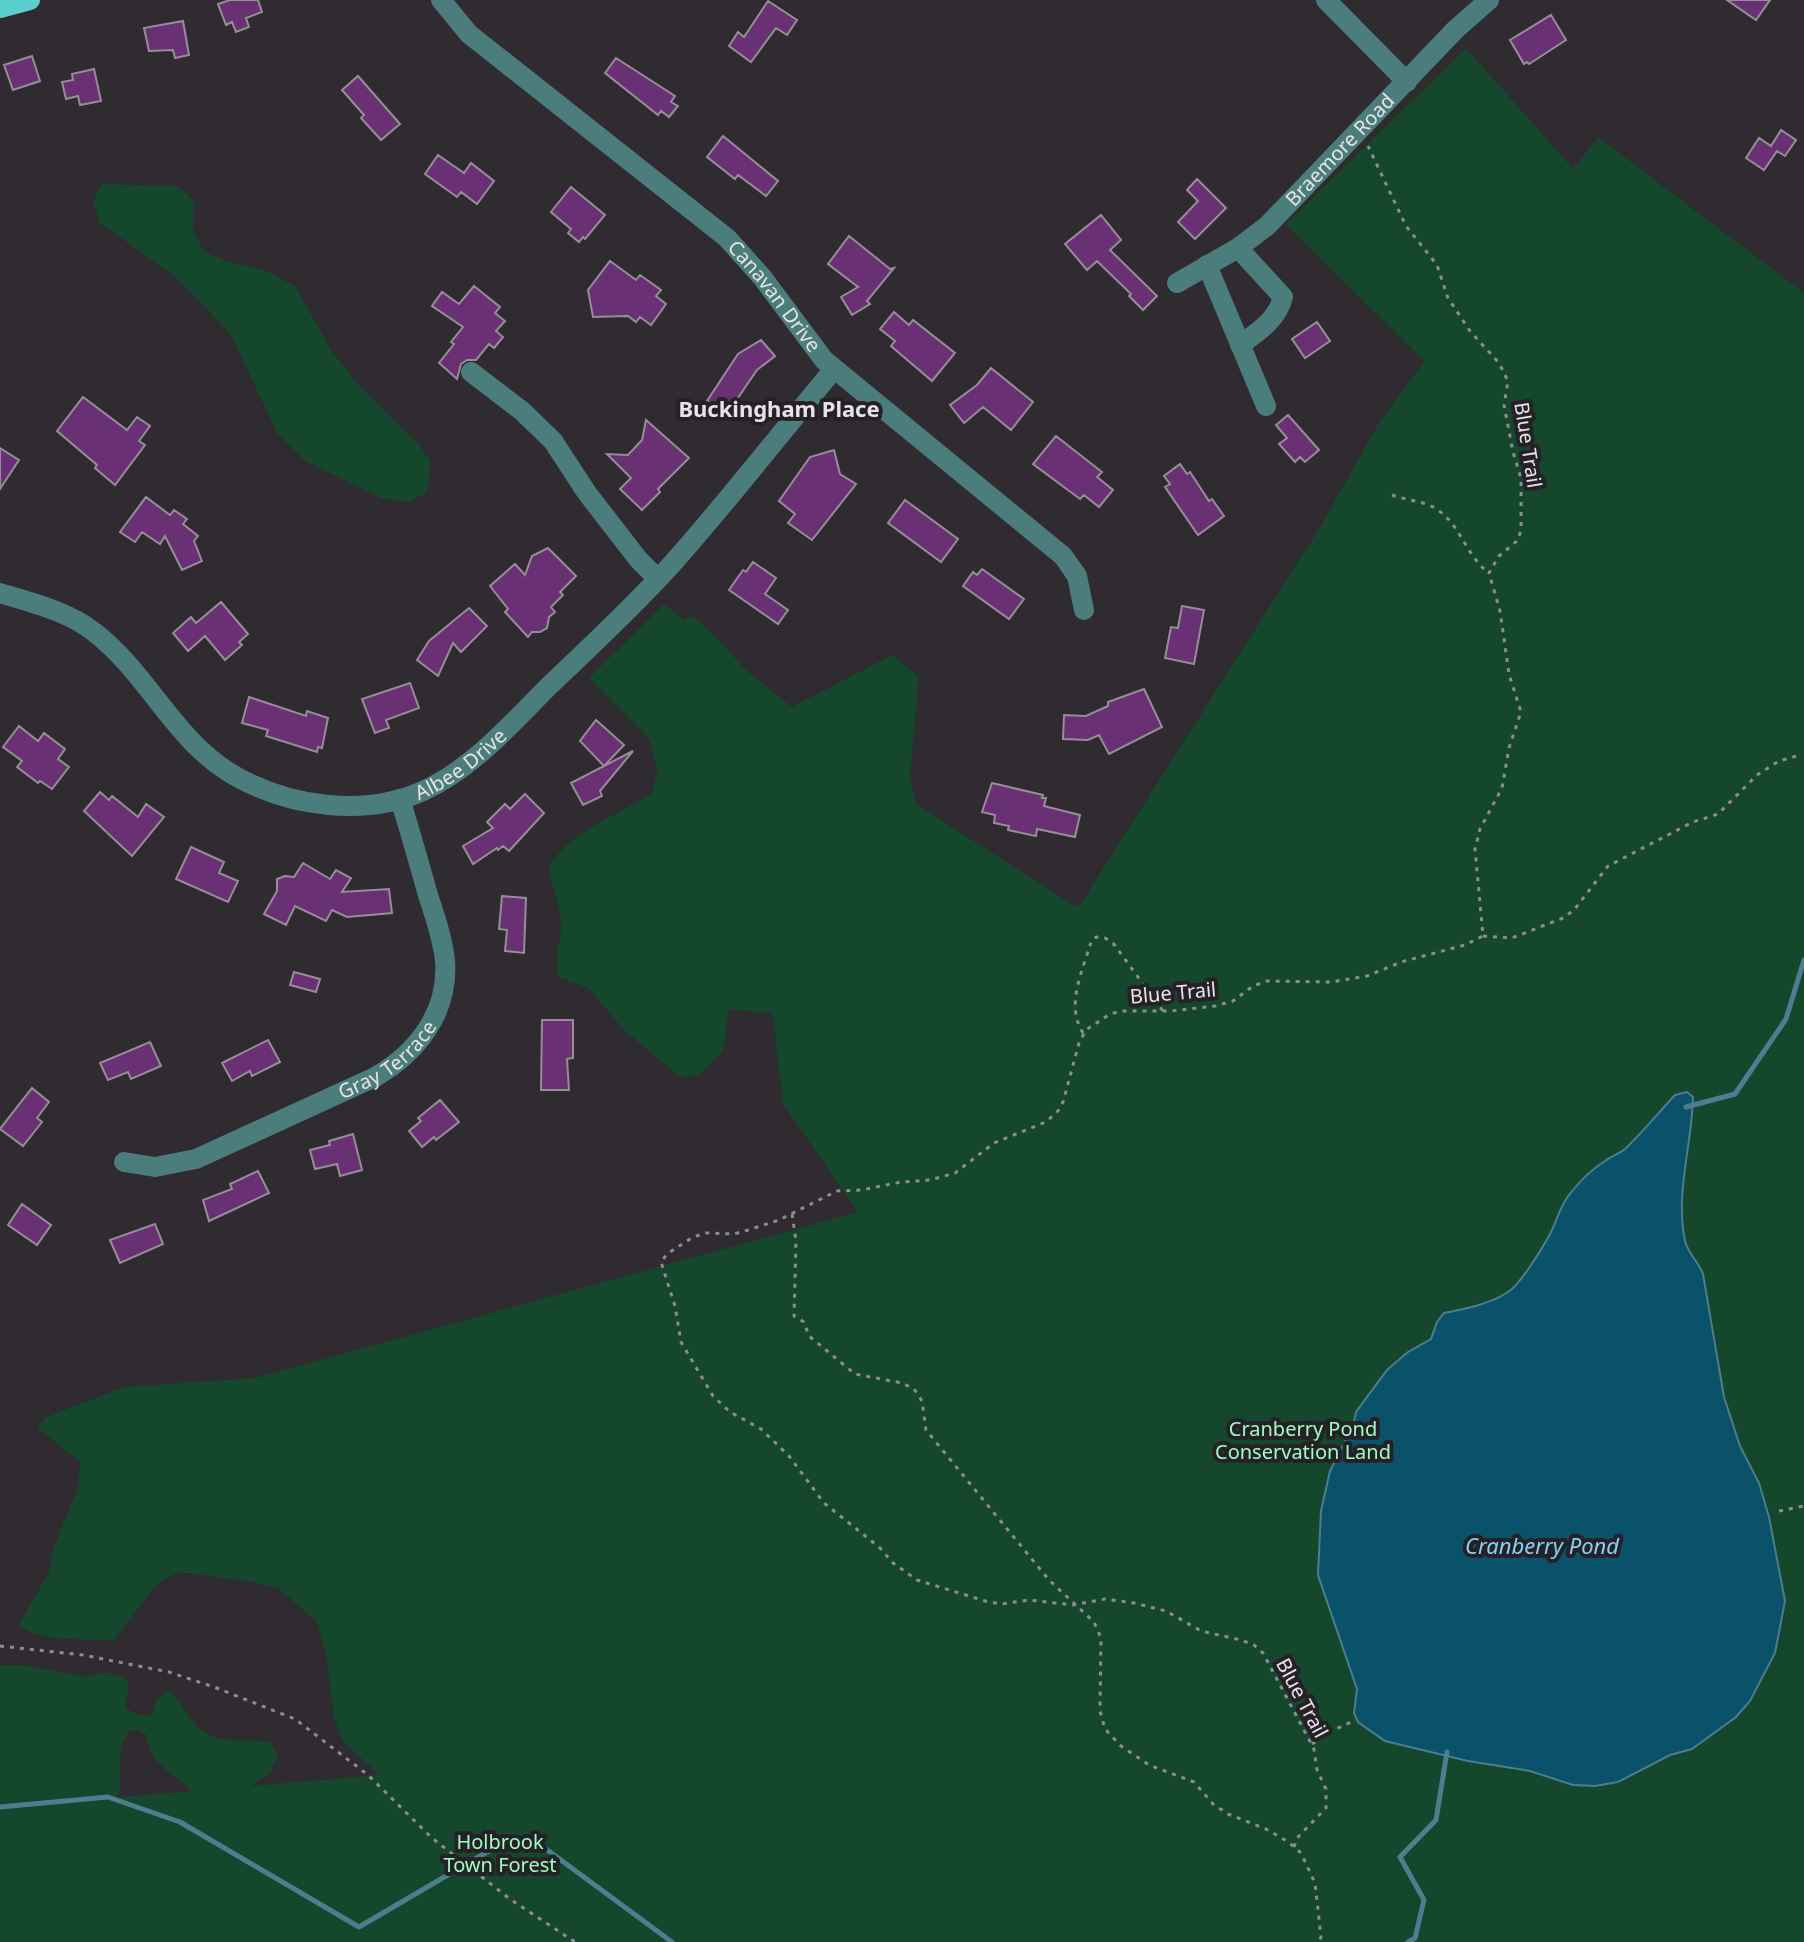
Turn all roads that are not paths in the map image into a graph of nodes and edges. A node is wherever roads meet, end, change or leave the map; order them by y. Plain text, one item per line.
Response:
1 (30, 0) edge
2 (441, 0) edge
3 (1326, 0) edge
4 (1489, 0) edge
5 (0, 8) edge
6 (1407, 82) junction
7 (1238, 248) junction
8 (1207, 265) junction
9 (1177, 283) dead end
10 (1240, 345) junction
11 (834, 369) junction
12 (471, 372) dead end
13 (1266, 406) dead end
14 (658, 579) junction
15 (0, 593) edge
16 (1084, 610) dead end
17 (400, 799) junction
18 (124, 1162) dead end

1 - 5 main road
2 - 11 street, Canavan Drive
3 - 6 street
4 - 6 street, Braemore Road
6 - 7 street, Braemore Road
7 - 8 street, Braemore Road
7 - 10 street
8 - 9 street, Braemore Road
8 - 10 street
10 - 13 street
11 - 14 street, Albee Drive
11 - 16 street, Canavan Drive
12 - 14 street
14 - 17 street, Albee Drive
15 - 17 street, Albee Drive
17 - 18 street, Gray Terrace

